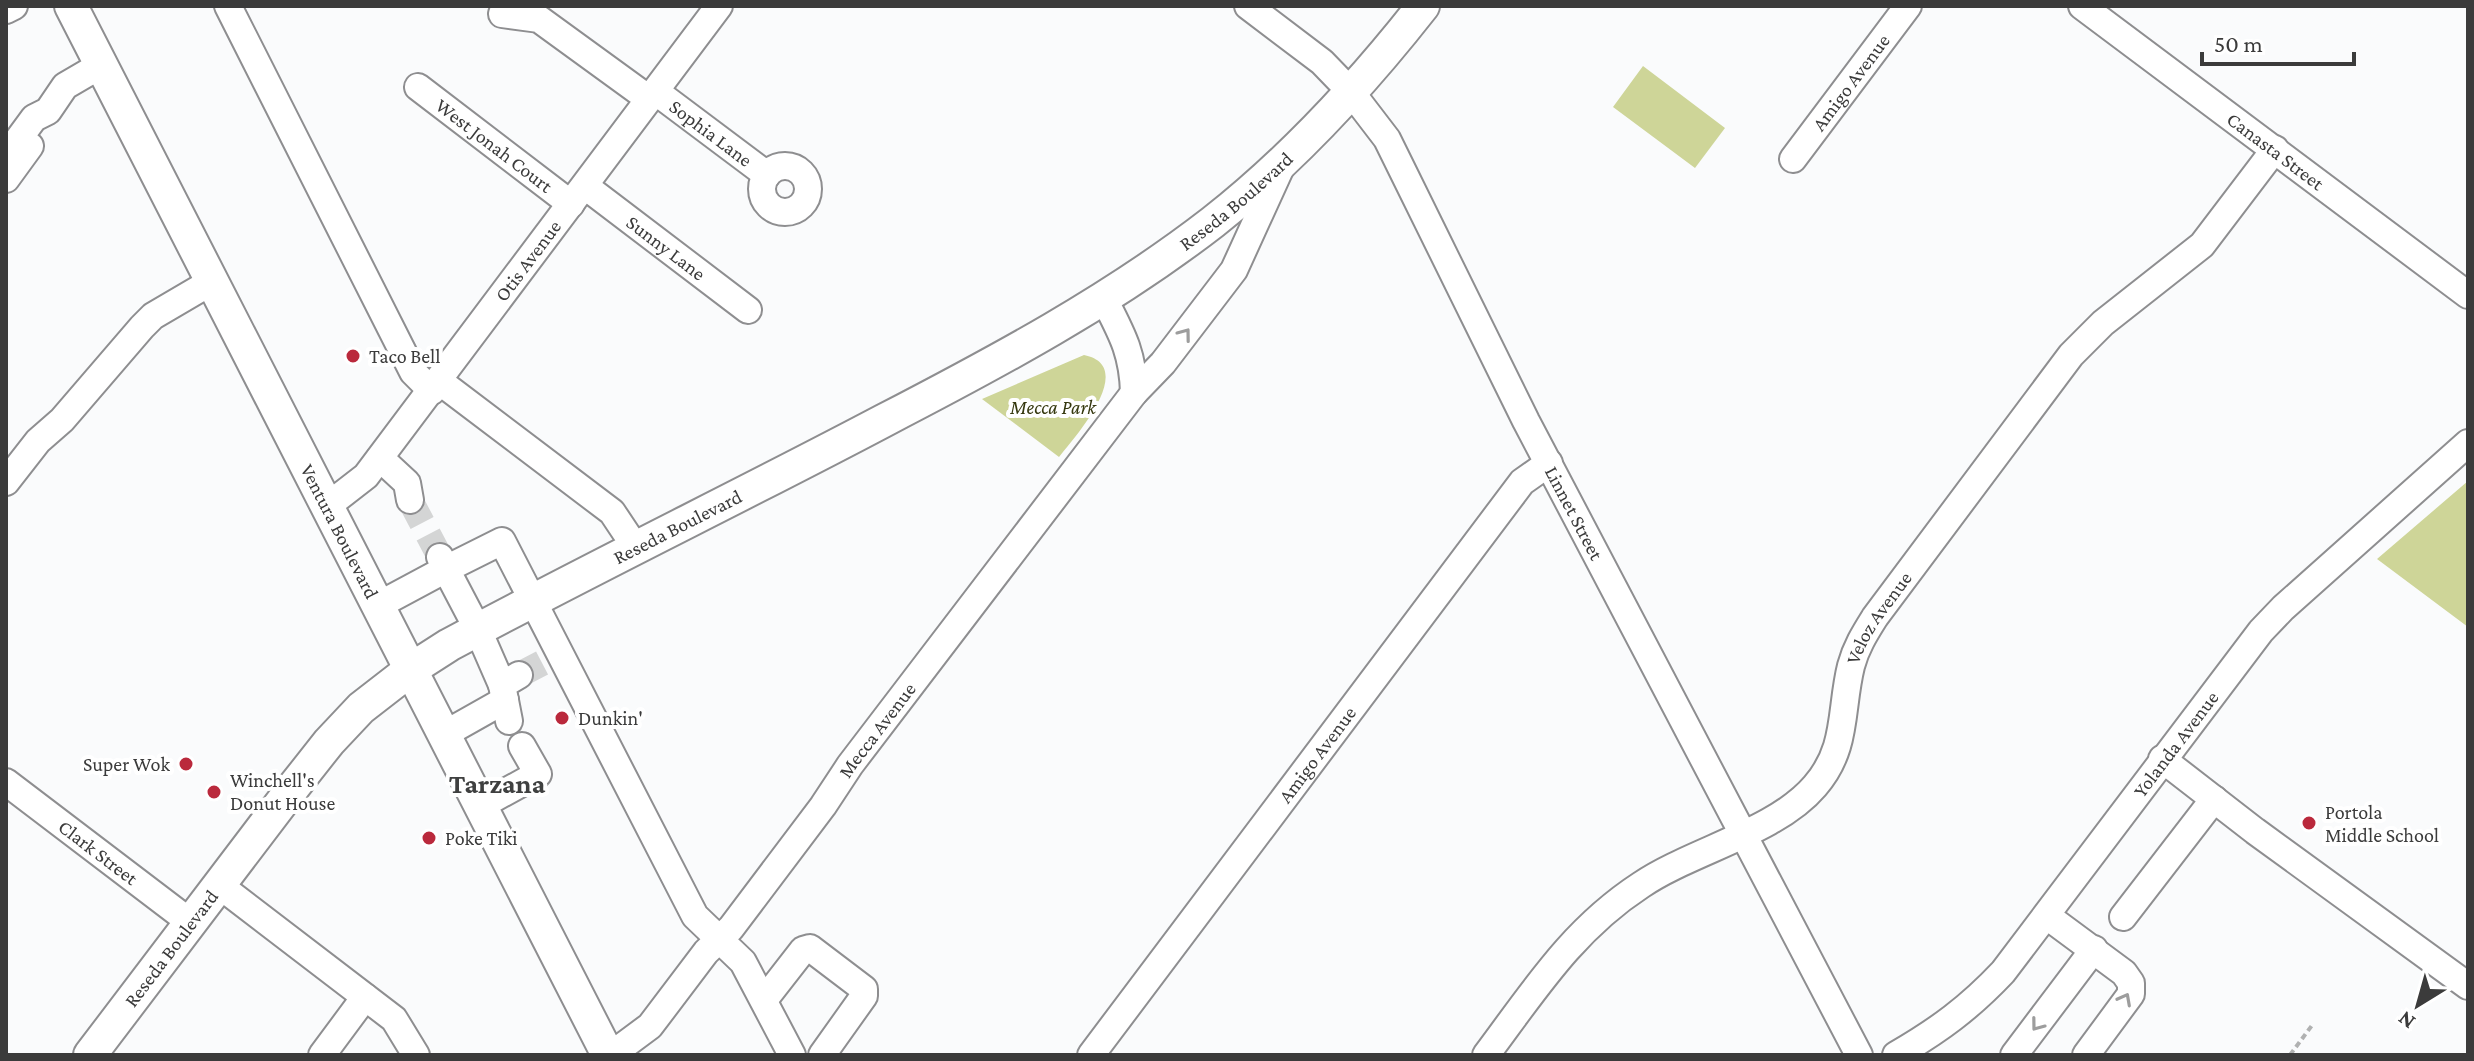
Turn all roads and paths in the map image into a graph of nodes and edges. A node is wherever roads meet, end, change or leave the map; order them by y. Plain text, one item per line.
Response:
1 (14, 6) edge
2 (71, 6) edge
3 (228, 6) edge
4 (719, 6) edge
5 (1248, 6) edge
6 (1423, 6) edge
7 (1908, 6) edge
8 (2082, 6) edge
9 (6, 10) edge
10 (502, 14) dead end
11 (101, 65) junction
12 (418, 87) dead end
13 (1351, 92) junction
14 (652, 95) junction
15 (48, 111) junction
16 (2275, 149) junction
17 (6, 156) edge
18 (1793, 159) dead end
19 (1284, 160) junction
20 (767, 175) dead end
21 (6, 179) edge
22 (578, 195) junction
23 (211, 282) junction
24 (2468, 295) edge
25 (1104, 299) junction
26 (748, 310) dead end
27 (435, 386) junction
28 (1134, 393) junction
29 (2468, 443) edge
30 (380, 458) junction
31 (1549, 463) junction
32 (6, 482) edge
33 (410, 500) tunnel mouth
34 (326, 507) junction
35 (636, 548) junction
36 (443, 563) junction
37 (532, 600) junction
38 (377, 606) junction
39 (478, 630) junction
40 (410, 670) junction
41 (443, 735) junction
42 (522, 746) dead end
43 (2162, 759) junction
44 (6, 782) edge
45 (2214, 799) junction
46 (480, 806) junction
47 (1744, 833) junction
48 (219, 885) junction
49 (2047, 916) junction
50 (2123, 917) dead end
51 (190, 922) junction
52 (719, 940) junction
53 (2094, 949) junction
54 (2468, 986) edge
55 (365, 997) junction
56 (764, 1000) junction
57 (2313, 1024) dead end
58 (90, 1055) edge
59 (322, 1055) edge
60 (416, 1055) edge
61 (609, 1055) edge
62 (792, 1055) edge
63 (822, 1055) edge
64 (1091, 1055) edge
65 (1486, 1055) edge
66 (1859, 1055) edge
67 (1896, 1055) edge
68 (2014, 1055) edge
69 (2086, 1055) edge
70 (2290, 1055) edge

1 - 9 street
2 - 11 main road, Ventura Boulevard
3 - 27 street
4 - 14 street, Otis Avenue
5 - 13 street, Linnet Street
6 - 13 main road, Reseda Boulevard
7 - 18 street, Amigo Avenue
8 - 16 street, Canasta Street
10 - 14 street, Sophia Lane
11 - 15 street
11 - 23 main road, Ventura Boulevard
12 - 22 street, West Jonah Court
13 - 19 main road, Reseda Boulevard
13 - 31 street, Linnet Street
14 - 20 street, Sophia Lane
14 - 22 street, Otis Avenue
15 - 17 street
15 - 21 street
16 - 24 street, Canasta Street
16 - 47 street, Veloz Avenue
19 - 25 main road, Reseda Boulevard
28 -> 19 street, Mecca Avenue
22 - 26 street, Sunny Lane
22 - 27 street, Otis Avenue
23 - 32 street
23 - 34 main road, Ventura Boulevard
25 - 28 street
25 - 35 main road, Reseda Boulevard
27 - 30 street, Otis Avenue
27 - 35 street
28 - 52 street, Mecca Avenue
29 - 43 street, Yolanda Avenue
30 - 33 street
30 - 34 street, Otis Avenue
31 - 47 street, Linnet Street
31 - 64 street, Amigo Avenue
34 - 38 main road, Ventura Boulevard
35 - 37 main road, Reseda Boulevard
36 - 37 street
36 - 38 street
36 - 39 street
37 - 39 main road, Reseda Boulevard
37 - 52 street
38 - 40 main road, Ventura Boulevard
39 - 40 main road, Reseda Boulevard
39 - 41 street
40 - 41 main road, Ventura Boulevard
40 - 48 main road, Reseda Boulevard
41 - 46 main road, Ventura Boulevard
42 - 46 street
43 - 45 street
43 - 49 street, Yolanda Avenue
44 - 51 street, Clark Street
45 - 50 street
45 - 54 street
46 - 61 main road, Ventura Boulevard
47 - 65 street, Veloz Avenue
47 - 66 street, Linnet Street
48 - 51 main road, Reseda Boulevard
48 - 55 street
49 - 53 street
49 - 67 street, Yolanda Avenue
51 - 58 main road, Reseda Boulevard
52 - 56 street
52 - 61 street, Mecca Avenue
53 -> 68 street
69 -> 53 street
55 - 59 street
55 - 60 street
56 - 62 street
56 - 63 street
57 - 70 path

